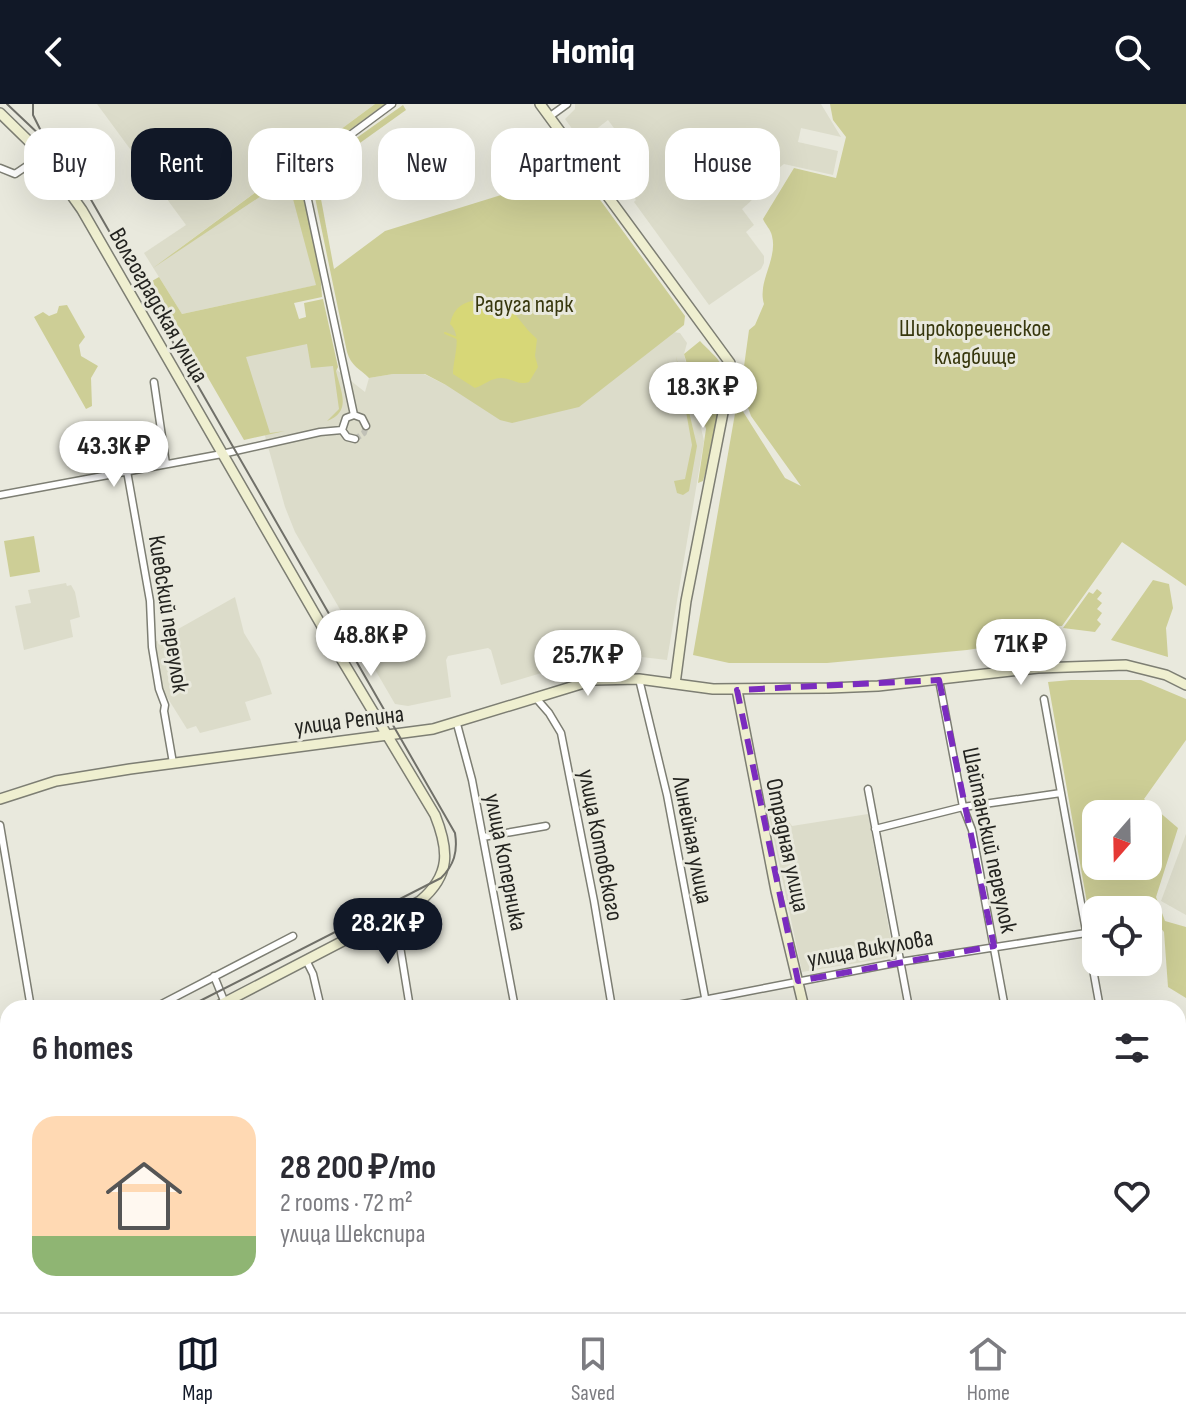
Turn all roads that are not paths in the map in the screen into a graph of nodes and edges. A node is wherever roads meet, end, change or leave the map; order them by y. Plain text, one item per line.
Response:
1 (392, 104) edge
2 (540, 104) edge
3 (567, 104) edge
4 (0, 113) edge
5 (549, 117) junction
6 (24, 136) edge
7 (0, 168) edge
8 (24, 168) edge
9 (75, 200) edge
10 (154, 382) dead end
11 (354, 415) junction
12 (366, 426) dead end
13 (342, 430) junction
14 (355, 439) dead end
15 (222, 454) junction
16 (166, 464) junction
17 (127, 471) junction
18 (0, 495) edge
19 (639, 679) junction
20 (939, 680) junction
21 (675, 684) junction
22 (1186, 685) edge
23 (737, 690) junction
24 (535, 697) junction
25 (1044, 699) dead end
26 (457, 724) junction
27 (387, 737) junction
28 (173, 763) junction
29 (868, 789) dead end
30 (1061, 793) junction
31 (0, 799) edge
32 (963, 807) junction
33 (0, 825) edge
34 (546, 826) dead end
35 (875, 829) junction
36 (483, 837) junction
37 (1082, 911) edge
38 (392, 918) junction
39 (1082, 934) edge
40 (293, 936) dead end
41 (994, 946) junction
42 (306, 960) junction
43 (900, 962) junction
44 (214, 976) junction
45 (1094, 976) edge
46 (798, 981) junction
47 (705, 999) junction
48 (30, 1000) edge
49 (169, 1000) edge
50 (224, 1000) edge
51 (235, 1000) edge
52 (319, 1000) edge
53 (409, 1000) edge
54 (514, 1000) edge
55 (611, 1000) edge
56 (700, 1000) edge
57 (802, 1000) edge
58 (907, 1000) edge
59 (1004, 1000) edge
60 (1099, 1000) edge

1 - 11 street
2 - 5 street
3 - 5 street
4 - 6 street, Волгоградская улица
5 - 21 street
7 - 8 street
9 - 15 street, Волгоградская улица
10 - 16 street
11 - 12 street
11 - 13 street
13 - 14 street
13 - 15 street
15 - 16 street
15 - 27 street, Волгоградская улица
16 - 17 street
17 - 18 street
17 - 28 street, Киевский переулок
19 - 21 street, улица Репина
19 - 24 street, улица Репина
19 - 47 street, Линейная улица
20 - 22 street, улица Репина
20 - 23 street, улица Репина
20 - 32 street, Шайтанский переулок
21 - 23 street, улица Репина
23 - 46 street, Отрадная улица
24 - 26 street, улица Репина
24 - 55 street, улица Котовского
25 - 30 street
26 - 27 street, улица Репина
26 - 36 street, улица Коперника
27 - 28 street, улица Репина
27 - 38 street
28 - 31 street, улица Репина
29 - 35 street
30 - 32 street
30 - 37 street
32 - 35 street
32 - 41 street, Шайтанский переулок
33 - 48 street
34 - 36 street
35 - 43 street
36 - 54 street, улица Коперника
38 - 42 street
38 - 53 street
39 - 41 street, улица Викулова
40 - 44 street
41 - 43 street, улица Викулова
41 - 59 street, Шайтанский переулок
42 - 51 street
42 - 52 street
43 - 46 street, улица Викулова
43 - 58 street
44 - 49 street
44 - 50 street
45 - 60 street
46 - 47 street, улица Викулова
46 - 57 street, Отрадная улица
47 - 56 street, улица Викулова

